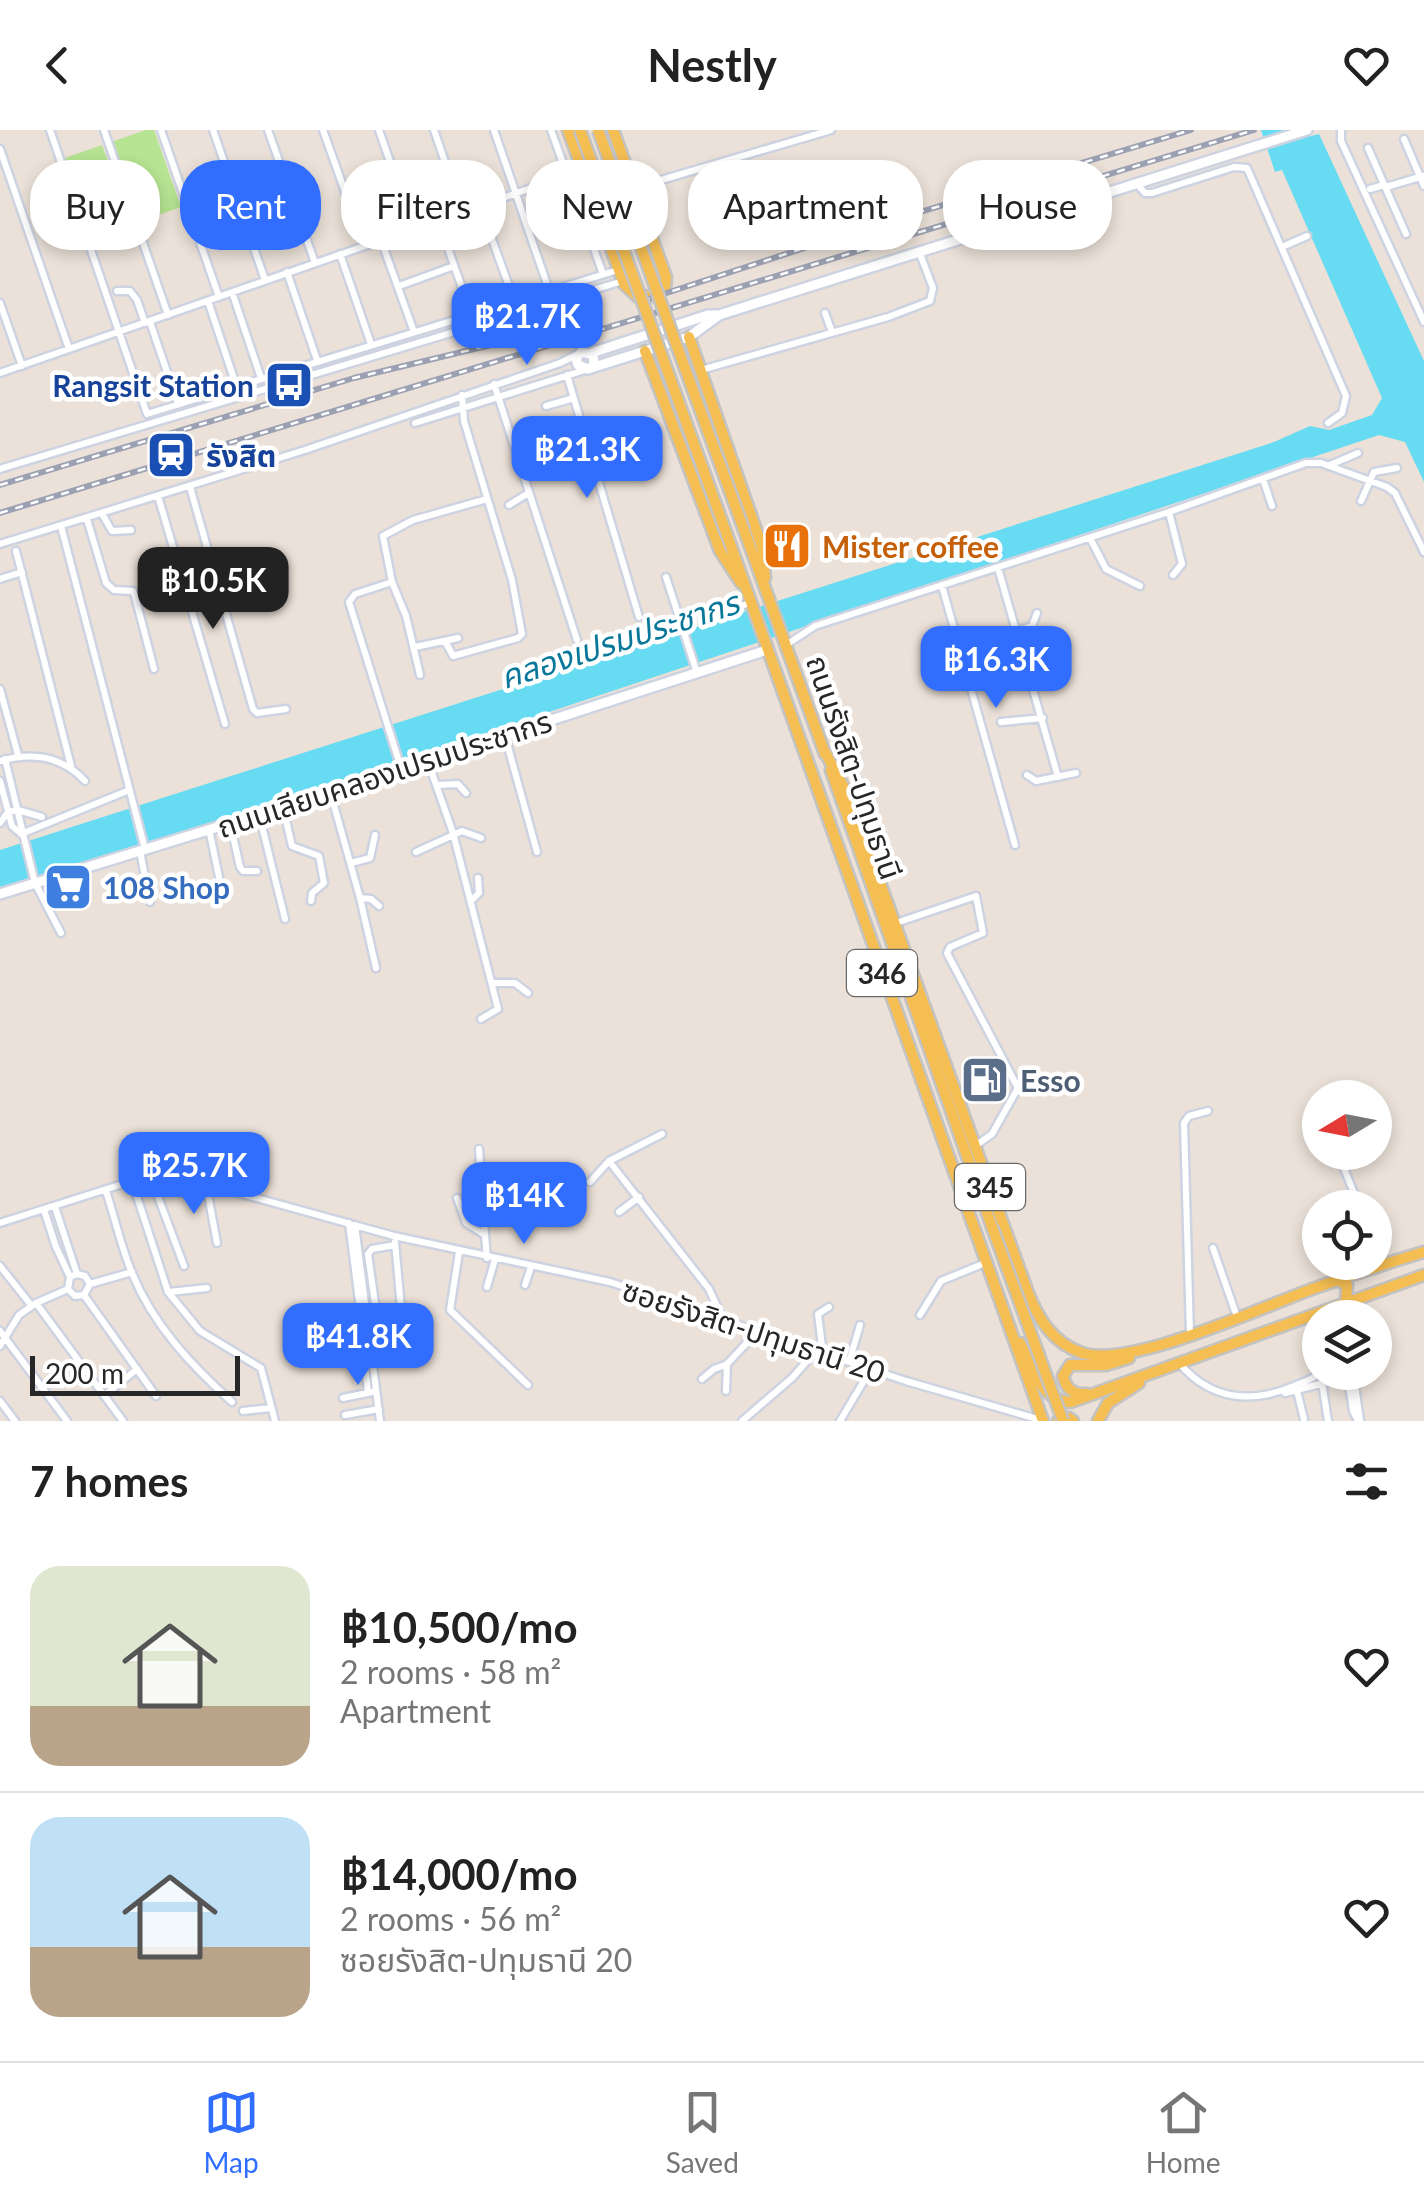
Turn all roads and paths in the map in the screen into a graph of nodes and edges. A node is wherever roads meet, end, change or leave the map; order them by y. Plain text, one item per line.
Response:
1 (50, 130) edge
2 (104, 130) edge
3 (161, 130) edge
4 (213, 130) edge
5 (268, 130) edge
6 (323, 130) edge
7 (379, 130) edge
8 (434, 130) edge
9 (494, 130) edge
10 (550, 130) edge
11 (568, 130) edge
12 (580, 130) edge
13 (598, 130) edge
14 (613, 130) edge
15 (831, 130) edge
16 (1308, 130) edge
17 (1341, 130) edge
18 (1404, 139) dead end
19 (1368, 148) dead end
20 (0, 149) edge
21 (390, 160) edge
22 (444, 160) edge
23 (561, 160) edge
24 (579, 160) edge
25 (624, 160) edge
26 (1422, 176) edge
27 (668, 178) edge
28 (341, 181) edge
29 (1137, 184) junction
30 (1385, 186) junction
31 (1424, 186) edge
32 (1370, 189) dead end
33 (526, 190) edge
34 (516, 193) junction
35 (506, 197) edge
36 (1406, 234) dead end
37 (1306, 236) dead end
38 (1282, 247) junction
39 (352, 250) edge
40 (385, 250) edge
41 (448, 250) edge
42 (496, 250) edge
43 (594, 250) edge
44 (612, 250) edge
45 (654, 250) edge
46 (656, 250) edge
47 (340, 254) junction
48 (920, 254) junction
49 (315, 263) junction
50 (454, 266) junction
51 (620, 271) junction
52 (288, 272) junction
53 (603, 274) junction
54 (265, 280) junction
55 (398, 286) junction
56 (549, 290) junction
57 (117, 291) dead end
58 (232, 292) junction
59 (219, 297) junction
60 (514, 300) junction
61 (208, 301) junction
62 (0, 303) edge
63 (825, 313) dead end
64 (470, 314) junction
65 (168, 315) junction
66 (719, 315) junction
67 (147, 322) junction
68 (1424, 322) edge
69 (118, 332) junction
70 (414, 332) junction
71 (832, 332) junction
72 (691, 343) junction
73 (371, 344) junction
74 (69, 350) junction
75 (586, 352) junction
76 (648, 357) junction
77 (317, 360) junction
78 (560, 363) junction
79 (22, 366) junction
80 (584, 368) junction
81 (700, 371) junction
82 (0, 373) edge
83 (567, 375) junction
84 (260, 378) junction
85 (494, 384) junction
86 (236, 385) junction
87 (462, 396) junction
88 (497, 396) junction
89 (574, 398) junction
90 (178, 404) junction
91 (546, 406) dead end
92 (463, 407) junction
93 (414, 423) dead end
94 (1328, 423) dead end
95 (584, 434) junction
96 (554, 450) dead end
97 (1358, 452) dead end
98 (1329, 466) junction
99 (1397, 468) dead end
100 (0, 470) edge
101 (1263, 478) junction
102 (1369, 480) junction
103 (190, 487) junction
104 (527, 494) junction
105 (158, 496) junction
106 (487, 499) junction
107 (1360, 501) dead end
108 (509, 505) dead end
109 (1272, 506) dead end
110 (1170, 512) junction
111 (102, 514) junction
112 (87, 518) junction
113 (61, 526) junction
114 (131, 530) dead end
115 (1090, 538) junction
116 (0, 544) edge
117 (16, 551) dead end
118 (1424, 552) edge
119 (998, 568) junction
120 (22, 572) junction
121 (1173, 576) dead end
122 (666, 577) dead end
123 (0, 578) edge
124 (217, 580) junction
125 (392, 582) junction
126 (254, 584) dead end
127 (764, 584) junction
128 (942, 586) junction
129 (1140, 586) dead end
130 (750, 600) junction
131 (720, 613) dead end
132 (1037, 613) dead end
133 (639, 617) dead end
134 (1017, 631) junction
135 (458, 638) dead end
136 (578, 640) dead end
137 (444, 641) junction
138 (785, 641) junction
139 (766, 646) junction
140 (415, 647) junction
141 (154, 669) dead end
142 (696, 671) junction
143 (420, 675) dead end
144 (0, 689) edge
145 (286, 710) dead end
146 (1043, 718) junction
147 (1001, 722) dead end
148 (224, 724) dead end
149 (504, 734) junction
150 (825, 752) junction
151 (18, 755) junction
152 (2, 760) edge
153 (427, 760) junction
154 (70, 766) junction
155 (400, 767) junction
156 (1076, 773) dead end
157 (1026, 775) dead end
158 (1058, 777) junction
159 (0, 781) edge
160 (85, 781) dead end
161 (438, 785) junction
162 (330, 791) junction
163 (466, 793) dead end
164 (128, 795) junction
165 (283, 807) junction
166 (18, 810) junction
167 (8, 812) junction
168 (259, 814) junction
169 (42, 817) dead end
170 (0, 823) edge
171 (230, 823) junction
172 (209, 829) junction
173 (453, 833) junction
174 (21, 834) junction
175 (375, 834) dead end
176 (481, 838) dead end
177 (1014, 845) dead end
178 (143, 848) junction
179 (416, 852) dead end
180 (537, 852) dead end
181 (351, 863) junction
182 (256, 871) dead end
183 (218, 876) dead end
184 (478, 878) dead end
185 (34, 880) junction
186 (0, 894) edge
187 (360, 898) junction
188 (311, 901) dead end
189 (150, 902) dead end
190 (471, 902) junction
191 (379, 906) dead end
192 (285, 919) dead end
193 (896, 923) junction
194 (61, 933) dead end
195 (376, 968) dead end
196 (492, 983) junction
197 (528, 993) dead end
198 (480, 1019) dead end
199 (1208, 1111) dead end
200 (662, 1134) dead end
201 (975, 1146) junction
202 (479, 1149) dead end
203 (609, 1161) junction
204 (150, 1177) junction
205 (132, 1180) junction
206 (590, 1182) dead end
207 (206, 1184) junction
208 (106, 1191) junction
209 (639, 1197) junction
210 (457, 1198) dead end
211 (55, 1206) junction
212 (44, 1210) junction
213 (619, 1212) dead end
214 (0, 1223) edge
215 (352, 1224) junction
216 (485, 1235) junction
217 (395, 1240) junction
218 (217, 1243) dead end
219 (1213, 1248) dead end
220 (459, 1252) junction
221 (1424, 1252) edge
222 (491, 1258) junction
223 (1392, 1261) edge
224 (985, 1263) junction
225 (0, 1266) edge
226 (184, 1266) dead end
227 (531, 1267) junction
228 (132, 1272) junction
229 (74, 1275) junction
230 (1424, 1275) edge
231 (1337, 1280) joint
232 (90, 1284) junction
233 (525, 1285) dead end
234 (487, 1287) dead end
235 (208, 1288) dead end
236 (68, 1289) junction
237 (168, 1292) junction
238 (84, 1294) junction
239 (1345, 1300) edge
240 (1355, 1300) edge
241 (999, 1302) junction
242 (34, 1304) junction
243 (830, 1307) dead end
244 (401, 1308) dead end
245 (920, 1314) dead end
246 (1237, 1317) junction
247 (723, 1319) junction
248 (1302, 1320) edge
249 (860, 1325) dead end
250 (0, 1330) edge
251 (758, 1331) junction
252 (1190, 1334) junction
253 (7, 1339) junction
254 (1166, 1344) junction
255 (0, 1346) edge
256 (820, 1353) junction
257 (364, 1356) dead end
258 (383, 1360) dead end
259 (849, 1362) junction
260 (726, 1364) junction
261 (1180, 1364) junction
262 (137, 1369) junction
263 (871, 1369) junction
264 (1157, 1372) junction
265 (702, 1379) dead end
266 (1302, 1384) edge
267 (528, 1385) dead end
268 (1112, 1387) junction
269 (1302, 1388) edge
270 (726, 1390) dead end
271 (1324, 1390) edge
272 (1352, 1390) edge
273 (1297, 1391) junction
274 (373, 1392) junction
275 (1278, 1393) junction
276 (104, 1396) junction
277 (156, 1396) dead end
278 (343, 1398) dead end
279 (0, 1400) edge
280 (232, 1402) dead end
281 (272, 1408) junction
282 (375, 1410) junction
283 (345, 1415) dead end
284 (1304, 1419) edge
285 (15, 1421) edge
286 (66, 1421) edge
287 (123, 1421) edge
288 (252, 1421) edge
289 (274, 1421) edge
290 (376, 1421) edge
291 (742, 1421) edge
292 (840, 1421) edge
293 (1043, 1421) edge
294 (1061, 1421) edge
295 (1073, 1421) edge
296 (1098, 1421) edge
297 (1328, 1421) edge
298 (1359, 1421) edge

1 - 69 street
2 - 65 street
3 - 59 street
4 - 54 street
5 - 49 street
6 - 28 street
7 - 21 street
8 - 22 street
9 - 34 street
10 - 23 street
11 - 24 main road
12 - 130 main road, ถนนรังสิต-ปทุมธานี / 346, bridge
13 - 127 main road, ถนนรังสิต-ปทุมธานี / 346, bridge
14 - 25 main road
15 - 27 street
16 - 29 main road
17 - 68 street
18 - 26 street
19 - 30 street
20 - 74 street
26 - 30 street
26 - 31 street
29 - 38 street
29 - 48 main road
30 - 32 street
30 - 36 street
33 - 34 street
34 - 35 street
34 - 56 street
37 - 38 street
38 - 94 street
39 - 47 street
40 - 55 street
41 - 50 street
42 - 60 street
43 - 53 street
44 - 51 main road
45 - 51 main road
46 - 51 main road
47 - 49 street
47 - 73 street
48 - 66 main road
48 - 71 street
49 - 52 street
50 - 55 street
50 - 64 street
51 - 53 street
51 - 100 street
52 - 54 street
52 - 77 street
53 - 56 street
54 - 58 street
55 - 70 street
56 - 60 street
57 - 67 street
58 - 59 street
58 - 84 street
59 - 61 street
60 - 64 street
61 - 65 street
61 - 86 street
62 - 79 street
63 - 71 street
64 - 70 street
65 - 67 street
66 - 72 main road
66 - 75 main road
67 - 69 street
67 - 90 street
69 - 74 street
69 - 90 street
70 - 73 street
71 - 81 street
72 - 76 main road
72 - 81 main road
73 - 77 street
74 - 79 street
75 - 78 street
75 - 80 main road
75 - 80 main road
76 - 80 main road
76 - 130 main road
77 - 84 street
78 - 80 street
78 - 85 street
79 - 82 street
80 - 83 street
81 - 127 main road
83 - 88 street
83 - 89 street
84 - 86 street
85 - 87 street
85 - 88 street
86 - 90 street
87 - 92 street
87 - 103 street
88 - 92 street
88 - 104 street
89 - 91 street
89 - 95 street
92 - 93 street
92 - 106 street
95 - 96 street
95 - 133 street
97 - 98 street
98 - 101 street
98 - 102 street
99 - 102 street
101 - 109 street
101 - 110 street
102 - 107 street
102 - 118 street
103 - 105 street
103 - 124 street
104 - 108 street
104 - 136 street
105 - 111 street
105 - 148 street
106 - 125 street
106 - 137 street
110 - 115 street
110 - 121 street
111 - 112 street
111 - 114 street
112 - 113 street
112 - 141 street
113 - 116 street
113 - 164 street
115 - 119 street
115 - 129 street
117 - 120 street
119 - 128 street
119 - 134 street
120 - 123 street
120 - 154 street
122 - 142 street
124 - 126 street
124 - 145 street
125 - 140 street
125 - 155 street
127 - 138 main road, ถนนรังสิต-ปทุมธานี / 346
128 - 138 street
128 - 177 street
130 - 131 street
130 - 139 main road, ถนนรังสิต-ปทุมธานี / 346
132 - 134 street
134 - 146 street
135 - 137 street
137 - 140 street
138 - 150 main road, ถนนรังสิต-ปทุมธานี / 346
139 - 142 main road, ถนนเลียบคลองเปรมประชากร
139 - 224 main road, ถนนรังสิต-ปทุมธานี / 346
140 - 143 street
142 - 149 main road, ถนนเลียบคลองเปรมประชากร
144 - 151 street
146 - 147 street
146 - 158 street
149 - 153 main road, ถนนเลียบคลองเปรมประชากร
149 - 180 street
150 - 193 main road, 345
150 - 294 main road, ถนนรังสิต-ปทุมธานี / 346, bridge
151 - 152 street
151 - 154 street
152 - 166 street
153 - 155 main road, ถนนเลียบคลองเปรมประชากร
153 - 161 street
154 - 160 street
155 - 162 main road, ถนนเลียบคลองเปรมประชากร
156 - 158 street
157 - 158 street
159 - 167 street
161 - 163 street
161 - 173 street
162 - 165 main road, ถนนเลียบคลองเปรมประชากร
162 - 181 street
164 - 174 street
164 - 178 street
165 - 168 main road, ถนนเลียบคลองเปรมประชากร
165 - 188 street
166 - 167 street
166 - 169 street
166 - 174 street
167 - 170 street
167 - 174 street
168 - 171 main road, ถนนเลียบคลองเปรมประชากร
168 - 192 street
171 - 172 main road, ถนนเลียบคลองเปรมประชากร
171 - 182 street
172 - 178 main road, ถนนเลียบคลองเปรมประชากร
172 - 183 street
173 - 176 street
173 - 179 street
173 - 190 street
174 - 185 street
175 - 181 street
178 - 185 main road, ถนนเลียบคลองเปรมประชากร
178 - 189 street
181 - 187 street
184 - 190 street
185 - 186 main road, ถนนเลียบคลองเปรมประชากร
185 - 194 street
187 - 191 street
187 - 195 street
190 - 196 street
193 - 201 main road, 345
193 - 201 street
196 - 197 street
196 - 198 street
199 - 252 street
200 - 203 street
201 - 254 main road, 345
202 - 216 street
203 - 206 street
203 - 209 street
204 - 205 street, ซอยรังสิต-ปทุมธานี 20
204 - 207 street, ซอยรังสิต-ปทุมธานี 20
204 - 226 street
205 - 208 street, ซอยรังสิต-ปทุมธานี 20
205 - 237 street
207 - 215 street, ซอยรังสิต-ปทุมธานี 20
207 - 218 street
208 - 211 street, ซอยรังสิต-ปทุมธานี 20
208 - 228 street
209 - 213 street
209 - 247 street
210 - 216 street
211 - 212 street, ซอยรังสิต-ปทุมธานี 20
211 - 229 street
212 - 214 street, ซอยรังสิต-ปทุมธานี 20
212 - 229 street
215 - 217 street, ซอยรังสิต-ปทุมธานี 20
215 - 274 street
216 - 222 street
217 - 220 street, ซอยรังสิต-ปทุมธานี 20
217 - 244 street
217 - 258 street
219 - 246 street
220 - 222 street, ซอยรังสิต-ปทุมธานี 20
220 - 267 street
221 - 223 main road, 345
222 - 227 street, ซอยรังสิต-ปทุมธานี 20
222 - 234 street
224 - 241 main road, ถนนรังสิต-ปทุมธานี / 346
224 - 245 street
225 - 242 street
227 - 233 street
227 - 247 street, ซอยรังสิต-ปทุมธานี 20
228 - 232 street
228 - 280 street
229 - 232 street
229 - 236 street
230 - 240 main road
231 - 239 main road
231 - 246 main road, 345
232 - 238 street
235 - 237 street
236 - 238 street
236 - 242 street
237 - 281 street
238 - 262 street
241 - 268 main road
241 - 293 main road, ถนนรังสิต-ปทุมธานี / 346
242 - 253 street
242 - 276 street
243 - 256 street
246 - 252 main road, 345
247 - 251 street, ซอยรังสิต-ปทุมธานี 20
248 - 261 main road
249 - 259 street
250 - 253 street
251 - 256 street, ซอยรังสิต-ปทุมธานี 20
251 - 260 street
252 - 254 main road, 345
253 - 255 street
253 - 286 street
254 - 268 main road
256 - 259 street, ซอยรังสิต-ปทุมธานี 20
256 - 291 street
257 - 274 street
259 - 263 street, ซอยรังสิต-ปทุมธานี 20
260 - 265 street
260 - 270 street
261 - 264 main road
261 - 275 street
262 - 276 street
262 - 277 street
263 - 292 street
263 - 293 street, ซอยรังสิต-ปทุมธานี 20
264 - 268 main road
264 - 296 main road
266 - 275 street
269 - 273 street
271 - 297 street
272 - 298 street
273 - 275 street
273 - 284 street
274 - 278 street
274 - 282 street
276 - 287 street
279 - 285 street
281 - 288 street
281 - 289 street
282 - 283 street
282 - 290 street
294 - 295 main road

